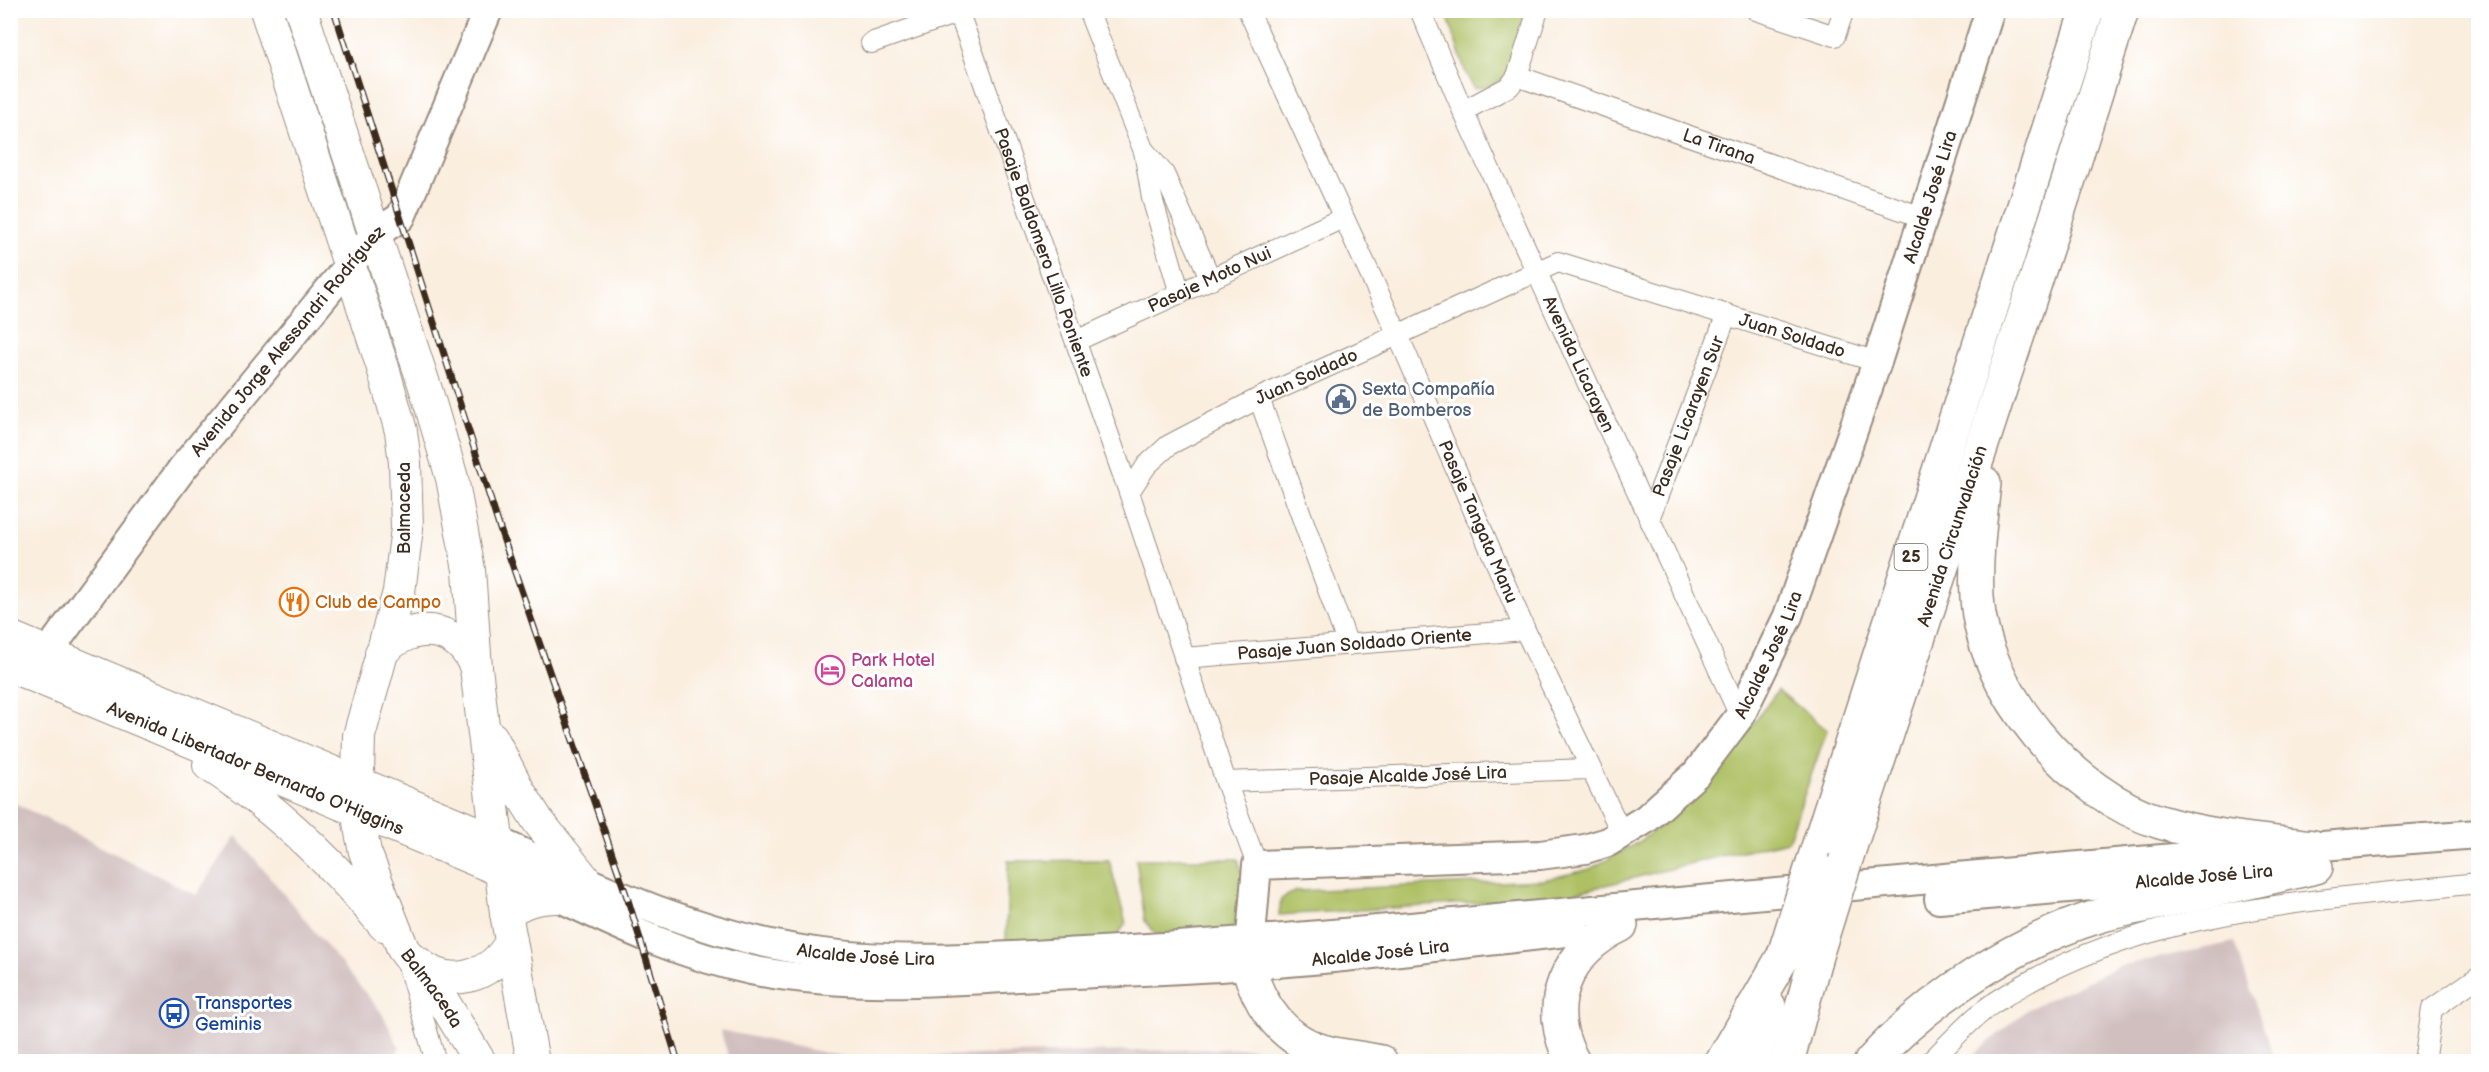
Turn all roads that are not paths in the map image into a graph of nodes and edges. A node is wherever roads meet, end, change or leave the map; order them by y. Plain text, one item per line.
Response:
1 (266, 10) edge
2 (301, 10) edge
3 (488, 10) edge
4 (1088, 10) edge
5 (1248, 10) edge
6 (1420, 10) edge
7 (1538, 10) edge
8 (1756, 10) edge
9 (1844, 10) edge
10 (1990, 10) edge
11 (2076, 10) edge
12 (2087, 10) edge
13 (2122, 10) edge
14 (962, 12) edge
15 (930, 16) edge
16 (871, 44) dead end
17 (2067, 74) junction
18 (1517, 76) junction
19 (1463, 111) junction
20 (1143, 149) junction
21 (1922, 217) junction
22 (1343, 218) junction
23 (375, 234) junction
24 (349, 266) junction
25 (1536, 270) junction
26 (1210, 280) junction
27 (1180, 294) junction
28 (1727, 314) junction
29 (1398, 335) junction
30 (1076, 341) junction
31 (1877, 362) junction
32 (1259, 398) junction
33 (1991, 418) junction
34 (1129, 492) junction
35 (1649, 519) junction
36 (1525, 630) junction
37 (10, 637) edge
38 (1348, 645) junction
39 (48, 652) junction
40 (381, 653) junction
41 (1184, 658) junction
42 (10, 666) edge
43 (476, 668) junction
44 (1740, 716) junction
45 (140, 720) junction
46 (483, 723) junction
47 (359, 736) junction
48 (314, 765) junction
49 (1590, 769) junction
50 (1226, 782) junction
51 (358, 797) junction
52 (1622, 834) junction
53 (2478, 834) edge
54 (2478, 852) edge
55 (499, 856) junction
56 (2314, 857) junction
57 (1257, 865) junction
58 (2478, 883) edge
59 (589, 885) junction
60 (560, 897) junction
61 (1621, 926) junction
62 (509, 928) junction
63 (403, 949) junction
64 (1250, 953) junction
65 (1794, 957) junction
66 (2478, 977) edge
67 (436, 1062) edge
68 (480, 1062) edge
69 (533, 1062) edge
70 (1301, 1062) edge
71 (1381, 1062) edge
72 (1573, 1062) edge
73 (1722, 1062) edge
74 (1753, 1062) edge
75 (1787, 1062) edge
76 (1870, 1062) edge
77 (1930, 1062) edge
78 (2424, 1062) edge

1 - 24 main road, Balmaceda
2 - 23 main road
3 - 23 street, Avenida Jorge Alessandri Rodríguez
4 - 20 street
5 - 22 street, Pasaje Tangata Manu
6 - 19 street, Avenida Licarayen
7 - 18 street
8 - 9 street
10 - 21 street, Alcalde José Lira
11 - 17 highway
12 - 17 highway, Avenida Circunvalación / 25
13 - 33 highway, Avenida Circunvalación / 25
14 - 15 street
14 - 30 street, Pasaje Baldomero Lillo Poniente
15 - 16 street
17 - 65 highway, Avenida Circunvalación / 25, bridge
18 - 19 street
18 - 21 street, La Tirana
19 - 25 street, Avenida Licarayen
20 - 26 street
20 - 27 street
21 - 31 street, Alcalde José Lira
22 - 26 street, Pasaje Moto Nui
22 - 29 street, Pasaje Tangata Manu
23 - 24 street, Avenida Jorge Alessandri Rodríguez
23 - 43 main road
24 - 39 street, Avenida Jorge Alessandri Rodríguez
24 - 40 main road, Balmaceda
25 - 28 street, Juan Soldado
25 - 29 street, Juan Soldado
25 - 35 street, Avenida Licarayen
26 - 27 street, Pasaje Moto Nui
27 - 30 street, Pasaje Moto Nui
28 - 31 street, Juan Soldado
28 - 35 street, Pasaje Licarayen Sur
29 - 32 street, Juan Soldado
29 - 36 street, Pasaje Tangata Manu
30 - 34 street, Pasaje Baldomero Lillo Poniente
31 - 44 street, Alcalde José Lira
32 - 34 street, Juan Soldado
32 - 38 street
33 - 56 highway
33 - 65 highway, Avenida Circunvalación / 25, bridge
34 - 41 street
35 - 44 street, Avenida Licarayen
36 - 38 street, Pasaje Juan Soldado Oriente
36 - 49 street, Pasaje Tangata Manu
37 - 39 main road, Avenida Libertador Bernardo O'Higgins
38 - 41 street, Pasaje Juan Soldado Oriente
39 - 48 main road, Avenida Libertador Bernardo O'Higgins
40 - 43 main road
40 - 47 main road, Balmaceda
41 - 50 street
42 - 45 main road, Avenida Libertador Bernardo O'Higgins
43 - 46 main road
44 - 52 street, Alcalde José Lira
45 - 51 main road, Avenida Libertador Bernardo O'Higgins
45 - 63 main road
46 - 55 main road
46 - 59 main road
47 - 48 main road
47 - 51 main road, Balmaceda
48 - 51 main road, Avenida Libertador Bernardo O'Higgins
49 - 50 street, Pasaje Alcalde José Lira
49 - 52 street, Pasaje Tangata Manu
50 - 57 street
51 - 55 main road, Avenida Libertador Bernardo O'Higgins
51 - 63 main road, Balmaceda
52 - 57 street, Alcalde José Lira
53 - 56 street, Alcalde José Lira
54 - 56 street, Alcalde José Lira
55 - 59 street, Alcalde José Lira
55 - 60 street, Alcalde José Lira
55 - 62 main road
56 - 61 street, Alcalde José Lira
56 - 64 street, Alcalde José Lira
56 - 76 highway
57 - 64 street
58 - 77 street
59 - 64 street, Alcalde José Lira
60 - 62 main road
60 - 64 street, Alcalde José Lira
61 - 64 street, Alcalde José Lira
61 - 72 highway
62 - 63 main road
62 - 69 main road
63 - 67 street
63 - 68 main road, Balmaceda
64 - 70 highway
64 - 71 highway
65 - 73 highway
65 - 74 highway, Avenida Circunvalación / 25
65 - 75 highway, Avenida Circunvalación / 25
66 - 78 street

